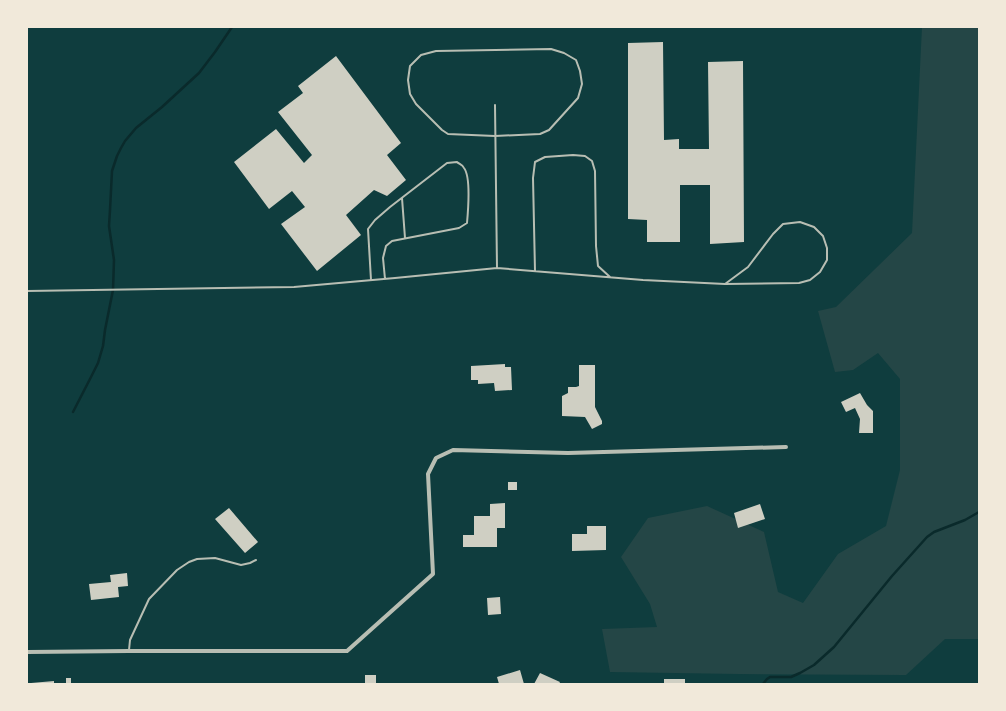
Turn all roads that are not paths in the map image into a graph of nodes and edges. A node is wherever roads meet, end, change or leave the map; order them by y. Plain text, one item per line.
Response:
1 (495, 105) dead end
2 (495, 136) junction
3 (402, 198) junction
4 (405, 238) junction
5 (497, 268) junction
6 (535, 271) junction
7 (611, 277) junction
8 (385, 279) junction
9 (371, 280) junction
10 (725, 284) junction
11 (27, 291) edge
12 (786, 447) dead end
13 (256, 560) dead end
14 (129, 651) junction
15 (27, 652) edge

1 - 2 lane
2 - 2 lane
2 - 5 lane
3 - 4 lane
3 - 4 lane
3 - 9 lane
4 - 8 lane
5 - 6 lane
5 - 8 lane
6 - 7 lane
6 - 7 lane
7 - 10 lane
8 - 9 lane
9 - 11 lane
10 - 10 lane
12 - 14 street
13 - 14 lane
14 - 15 street

